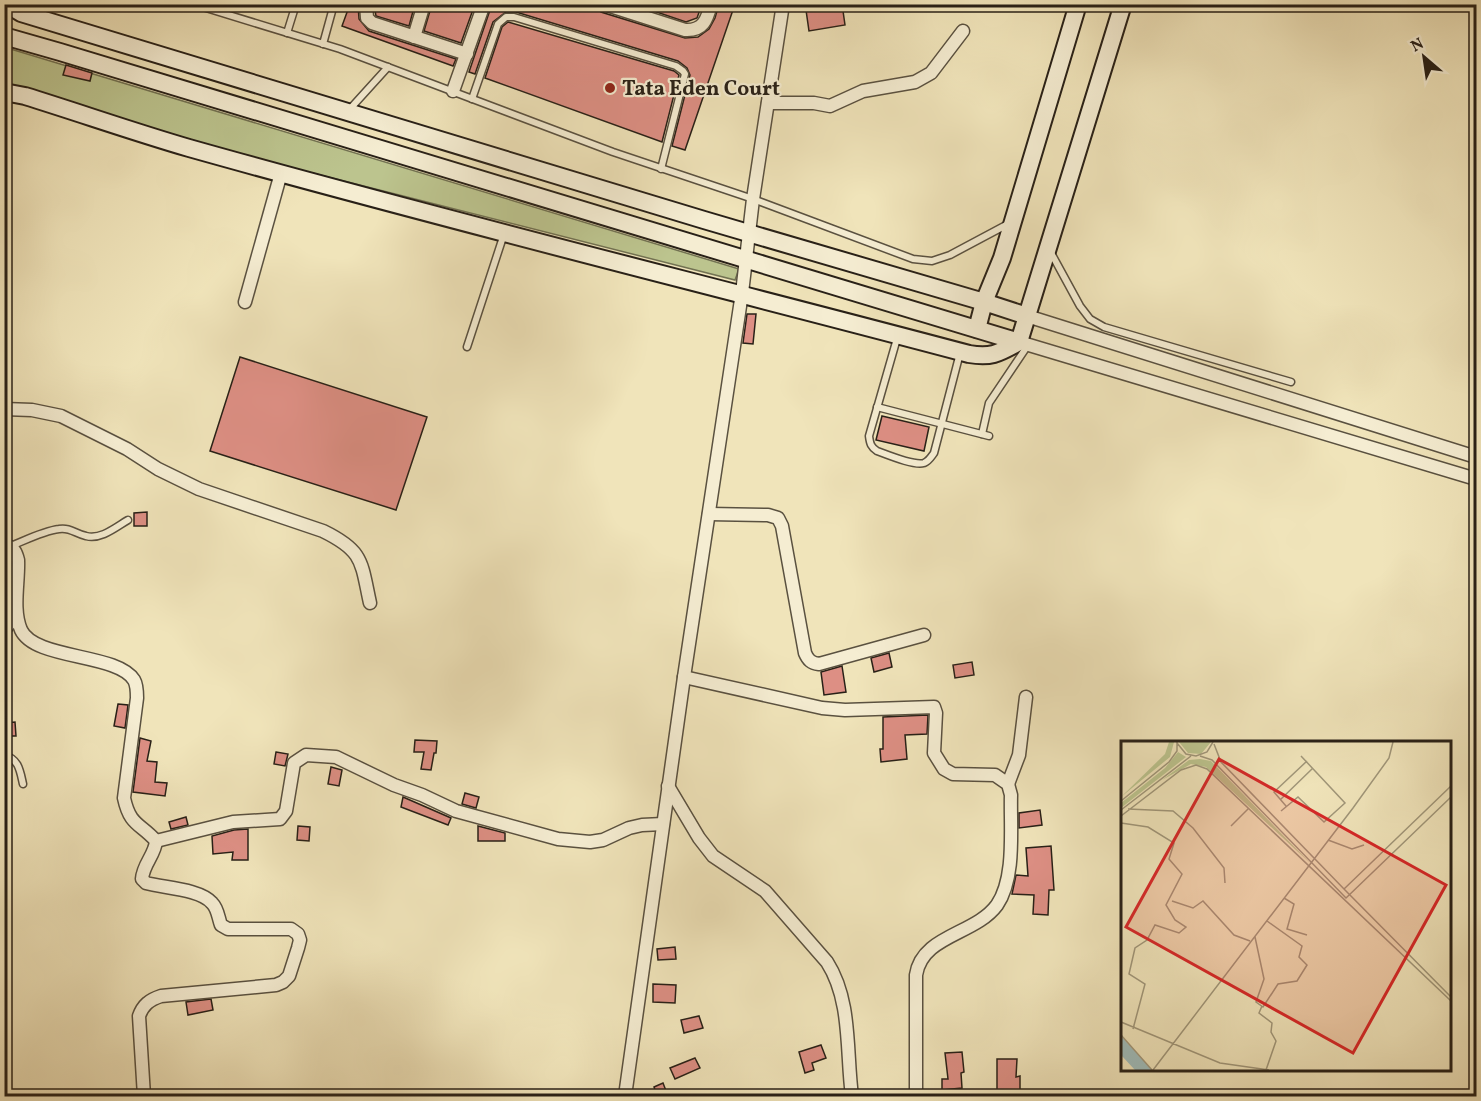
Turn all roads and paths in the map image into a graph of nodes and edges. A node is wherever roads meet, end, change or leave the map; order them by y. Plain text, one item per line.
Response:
1 (6, 4) edge
2 (193, 4) edge
3 (296, 4) edge
4 (334, 4) edge
5 (366, 4) edge
6 (424, 4) edge
7 (484, 4) edge
8 (604, 4) edge
9 (711, 4) edge
10 (783, 4) edge
11 (1078, 4) edge
12 (1123, 4) edge
13 (963, 31) dead end
14 (287, 33) junction
15 (4, 36) edge
16 (414, 37) junction
17 (323, 44) junction
18 (466, 54) junction
19 (388, 67) junction
20 (453, 91) junction
21 (4, 92) edge
22 (472, 99) junction
23 (768, 104) junction
24 (348, 110) junction
25 (661, 169) junction
26 (281, 173) junction
27 (753, 199) junction
28 (1012, 222) junction
29 (749, 232) junction
30 (504, 233) junction
31 (1049, 248) junction
32 (747, 260) junction
33 (742, 293) junction
34 (245, 302) dead end
35 (984, 302) junction
36 (1027, 316) junction
37 (977, 330) junction
38 (898, 335) junction
39 (1023, 344) junction
40 (467, 347) dead end
41 (960, 351) junction
42 (1291, 382) dead end
43 (877, 407) junction
44 (4, 409) edge
45 (942, 424) junction
46 (1476, 457) edge
47 (1476, 479) edge
48 (709, 514) junction
49 (128, 520) dead end
50 (7, 546) edge
51 (370, 603) dead end
52 (18, 619) junction
53 (4, 635) edge
54 (924, 635) dead end
55 (684, 677) junction
56 (1026, 697) dead end
57 (4, 755) edge
58 (23, 784) dead end
59 (1008, 784) junction
60 (668, 786) junction
61 (663, 824) junction
62 (156, 841) junction
63 (144, 1096) edge
64 (625, 1096) edge
65 (852, 1096) edge
66 (916, 1096) edge

1 - 24 street
2 - 14 lane
3 - 14 lane
4 - 17 lane
5 - 16 street
6 - 16 street
7 - 18 street
8 - 9 street
10 - 23 street
11 - 28 street
12 - 31 street
13 - 23 street
14 - 17 lane
15 - 32 street
16 - 18 street
17 - 19 lane
18 - 20 street
19 - 20 lane
19 - 24 lane
20 - 22 lane
21 - 26 street
22 - 25 lane
22 - 25 lane
23 - 27 street
24 - 29 street
25 - 27 lane
26 - 30 street
26 - 34 street
27 - 28 lane
27 - 29 street
28 - 35 street
29 - 32 street
29 - 35 street
30 - 33 street
30 - 40 lane
31 - 36 street
31 - 42 lane
32 - 33 street
32 - 37 street
33 - 38 street
33 - 48 street
35 - 36 street
35 - 37 street
36 - 39 street
36 - 46 street
37 - 39 street
38 - 41 street
38 - 43 lane
39 - 41 street
39 - 45 lane
39 - 47 street
41 - 45 lane
43 - 45 lane
43 - 45 lane
44 - 51 street
48 - 54 street
48 - 55 street
49 - 50 lane
50 - 52 street
52 - 53 lane
52 - 62 street
55 - 59 street
55 - 60 street
56 - 59 street
57 - 58 lane
59 - 66 street
60 - 61 street
60 - 65 street
61 - 62 street
61 - 64 street
62 - 63 street

